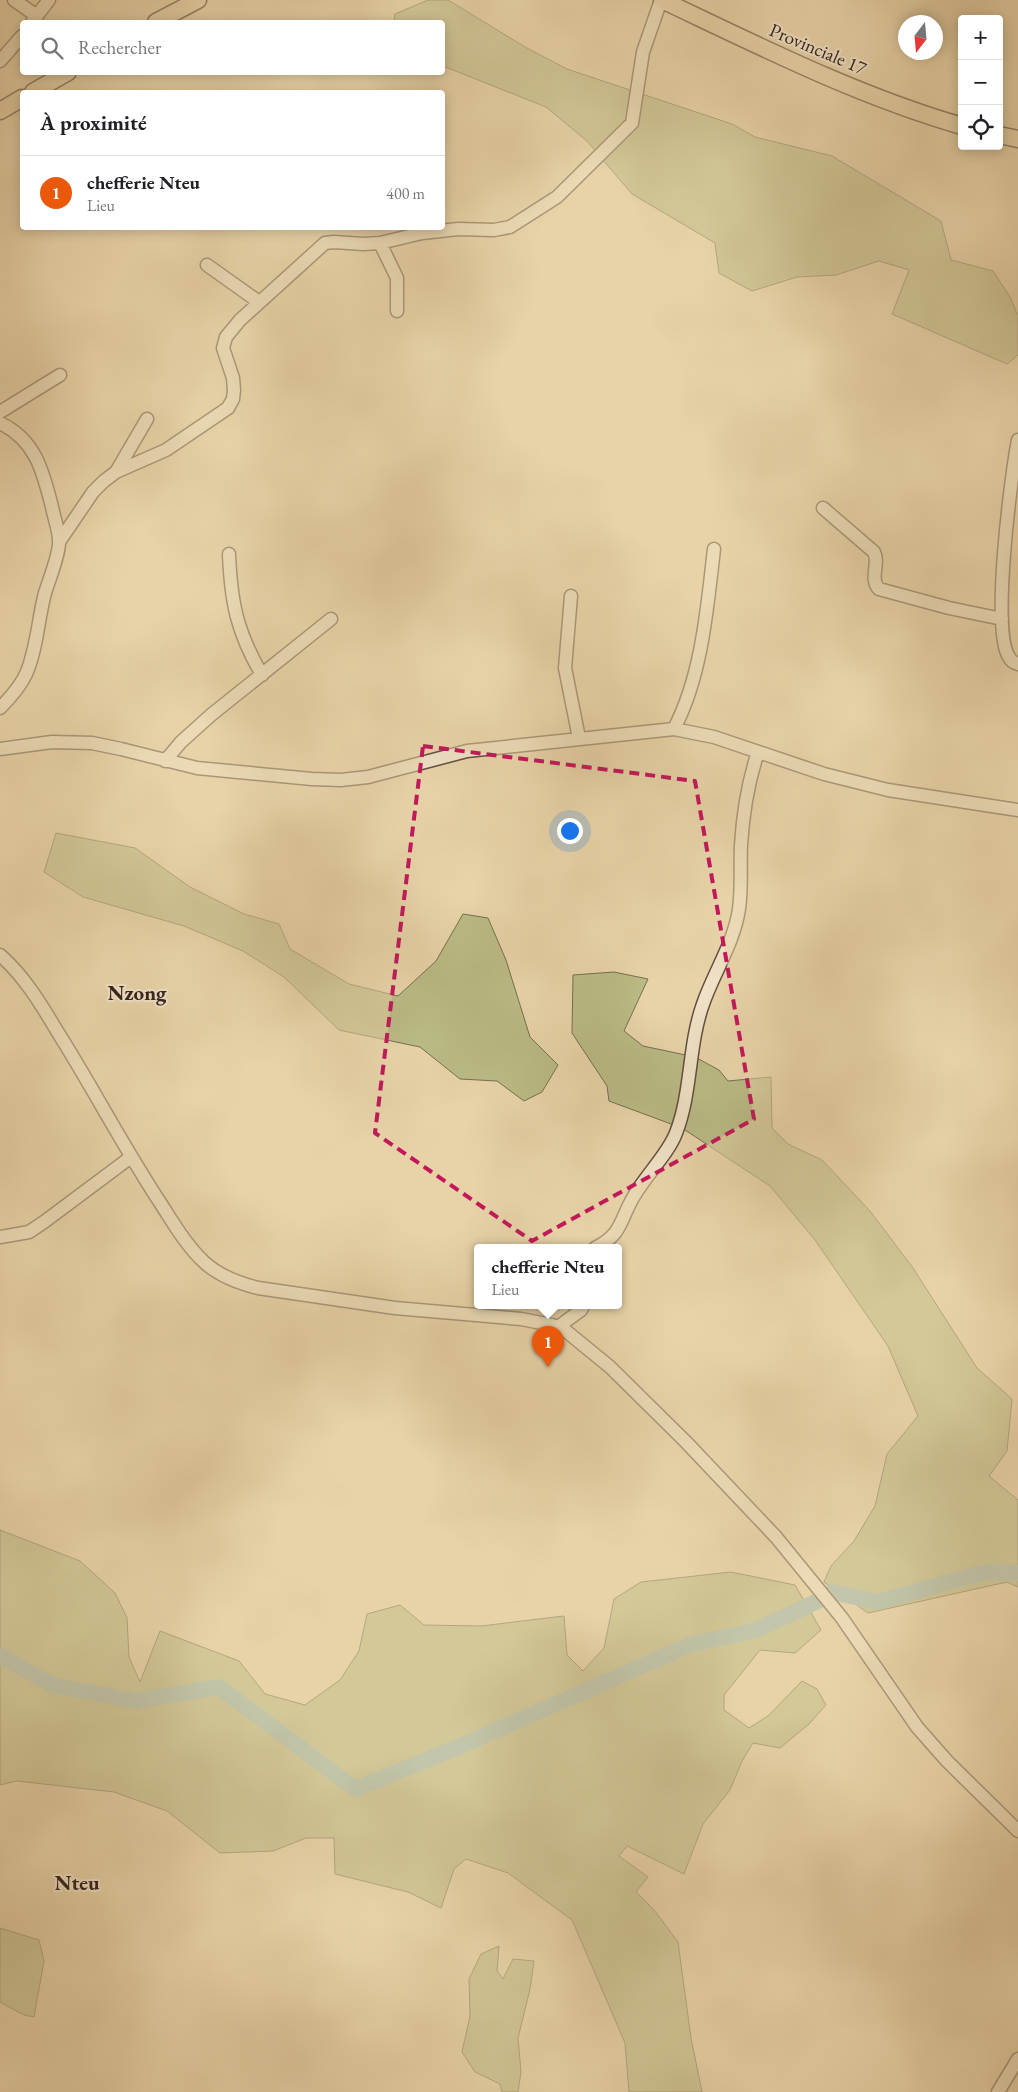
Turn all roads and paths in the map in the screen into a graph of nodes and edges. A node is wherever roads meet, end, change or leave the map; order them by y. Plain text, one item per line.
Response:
1 (14, 0) edge
2 (49, 0) edge
3 (198, 0) edge
4 (662, 0) edge
5 (35, 19) edge
6 (160, 20) edge
7 (20, 38) edge
8 (0, 62) edge
9 (63, 75) edge
10 (41, 90) edge
11 (20, 99) edge
12 (0, 111) edge
13 (958, 125) edge
14 (1003, 136) edge
15 (1018, 139) edge
16 (380, 244) junction
17 (207, 266) dead end
18 (259, 302) junction
19 (397, 310) dead end
20 (60, 375) dead end
21 (0, 412) edge
22 (147, 419) dead end
23 (0, 423) edge
24 (1018, 440) edge
25 (116, 472) junction
26 (823, 508) dead end
27 (60, 542) junction
28 (714, 549) dead end
29 (229, 554) dead end
30 (571, 596) dead end
31 (332, 619) dead end
32 (1002, 619) junction
33 (1018, 664) edge
34 (262, 675) junction
35 (0, 708) edge
36 (674, 729) junction
37 (579, 738) junction
38 (0, 749) edge
39 (758, 752) junction
40 (165, 761) junction
41 (1018, 810) edge
42 (0, 955) edge
43 (131, 1157) junction
44 (0, 1237) edge
45 (603, 1244) edge
46 (582, 1309) edge
47 (558, 1327) junction
48 (1018, 1831) edge
49 (1018, 2058) edge
50 (998, 2092) edge

1 - 5 street
2 - 5 street
3 - 6 main road
4 - 13 main road, Provinciale 17
4 - 16 street
7 - 8 street
9 - 10 main road
11 - 12 main road
14 - 15 main road
16 - 18 street
16 - 19 street
17 - 18 street
18 - 25 street
20 - 21 street
22 - 25 street
23 - 27 street
24 - 32 street
25 - 27 street
26 - 32 street
27 - 35 street
28 - 36 street
29 - 34 street
30 - 37 street
31 - 34 street
32 - 33 street
34 - 40 street
36 - 37 street
36 - 39 street
37 - 40 street
38 - 40 street
39 - 41 street
39 - 45 street
42 - 43 street
43 - 44 street
43 - 47 street
46 - 47 street
47 - 48 street
49 - 50 street

